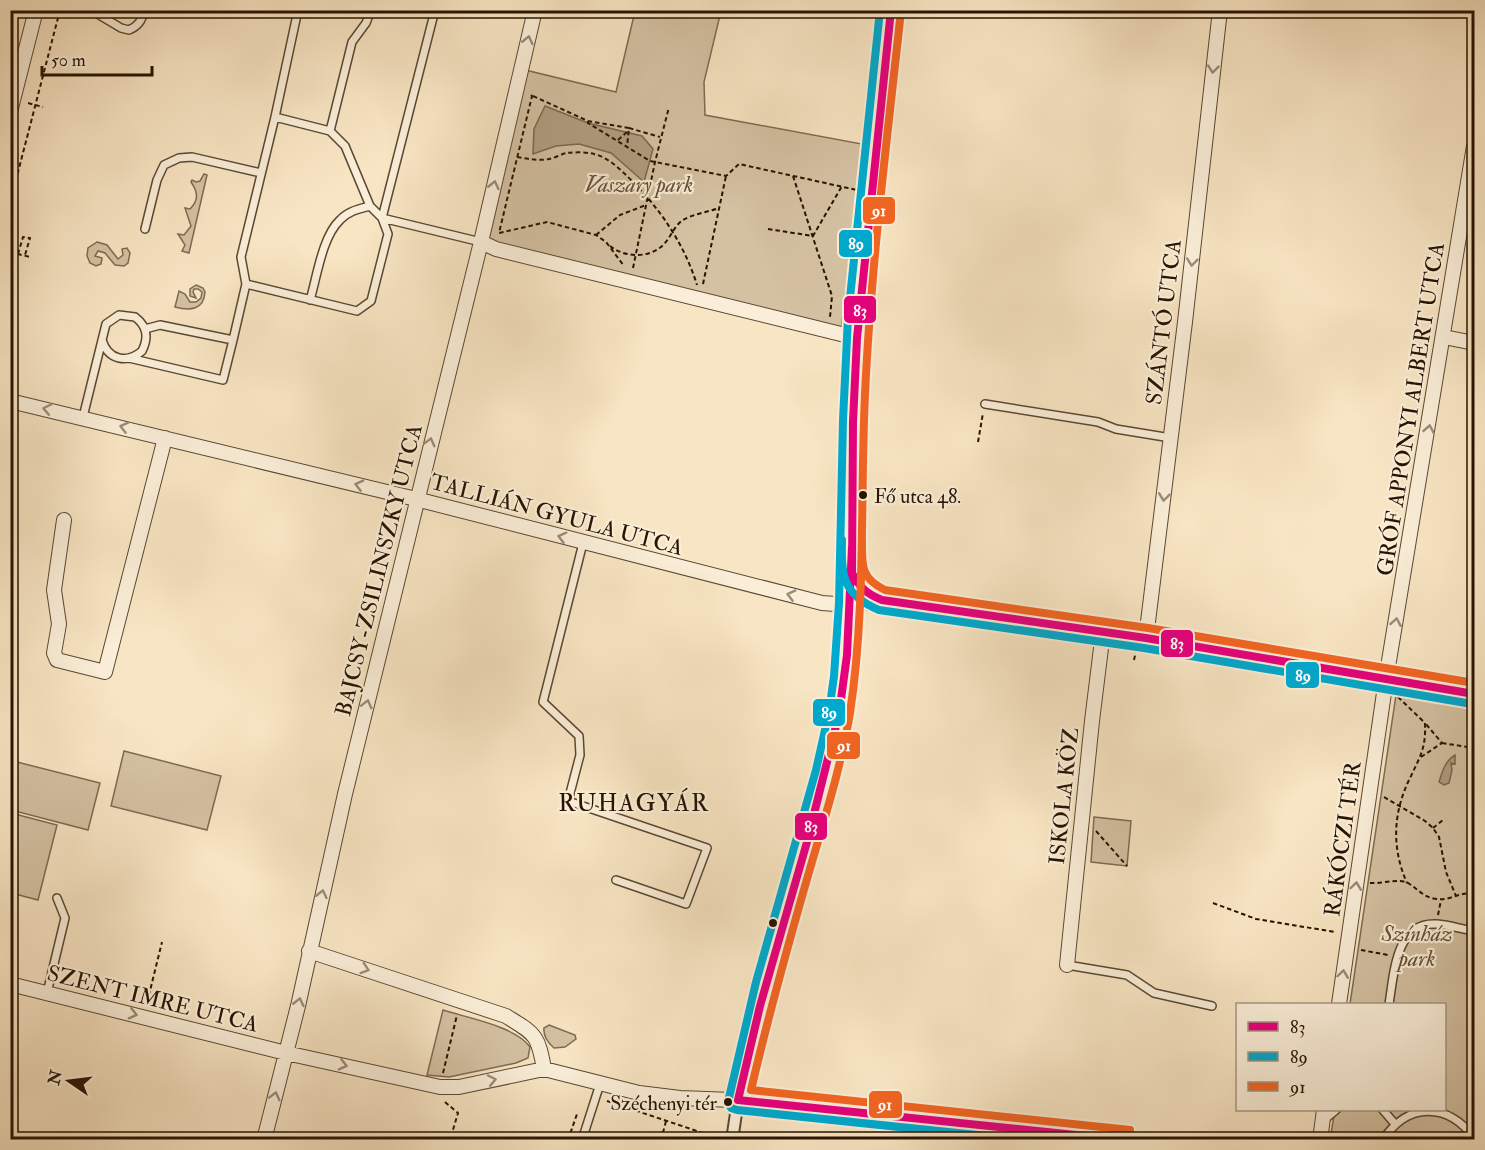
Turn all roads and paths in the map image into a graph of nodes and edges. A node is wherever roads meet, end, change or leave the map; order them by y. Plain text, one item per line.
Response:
1 (36, 10) edge
2 (60, 10) edge
3 (91, 10) edge
4 (144, 10) edge
5 (298, 10) edge
6 (371, 10) edge
7 (435, 10) edge
8 (535, 10) edge
9 (891, 10) edge
10 (1220, 10) edge
11 (517, 85) junction
12 (532, 96) junction
13 (669, 107) dead end
14 (10, 112) edge
15 (274, 117) junction
16 (588, 122) junction
17 (629, 128) junction
18 (330, 131) junction
19 (627, 132) junction
20 (661, 138) junction
21 (617, 141) junction
22 (1474, 146) edge
23 (627, 147) junction
24 (517, 157) junction
25 (655, 162) junction
26 (261, 173) junction
27 (726, 176) junction
28 (793, 176) junction
29 (842, 186) junction
30 (872, 193) junction
31 (648, 196) junction
32 (10, 203) edge
33 (646, 205) junction
34 (370, 206) junction
35 (719, 208) junction
36 (382, 218) junction
37 (145, 230) dead end
38 (768, 230) dead end
39 (673, 232) junction
40 (596, 235) junction
41 (813, 236) junction
42 (481, 242) junction
43 (606, 242) junction
44 (10, 252) edge
45 (18, 254) junction
46 (25, 255) junction
47 (30, 256) dead end
48 (636, 256) junction
49 (631, 278) junction
50 (246, 284) junction
51 (700, 297) junction
52 (310, 300) junction
53 (145, 329) junction
54 (826, 331) junction
55 (1444, 337) junction
56 (857, 338) junction
57 (102, 340) junction
58 (233, 340) junction
59 (1474, 343) edge
60 (129, 358) junction
61 (10, 401) edge
62 (985, 404) joint
63 (83, 417) junction
64 (165, 438) junction
65 (1171, 438) junction
66 (978, 442) dead end
67 (416, 499) junction
68 (64, 520) dead end
69 (583, 543) junction
70 (852, 573) junction
71 (882, 600) junction
72 (849, 605) junction
73 (1103, 632) junction
74 (1142, 643) junction
75 (1134, 660) dead end
76 (1386, 679) junction
77 (1474, 694) edge
78 (1396, 695) dead end
79 (1425, 723) junction
80 (1442, 743) junction
81 (1474, 748) edge
82 (1421, 757) junction
83 (1381, 796) dead end
84 (1399, 805) junction
85 (1082, 816) junction
86 (1443, 820) dead end
87 (1433, 828) junction
88 (1127, 866) dead end
89 (1474, 872) edge
90 (616, 880) dead end
91 (1368, 883) dead end
92 (1407, 883) junction
93 (1473, 893) edge
94 (1456, 896) junction
95 (57, 898) dead end
96 (1441, 900) junction
97 (1213, 903) dead end
98 (1436, 924) junction
99 (1474, 931) edge
100 (1349, 935) junction
101 (162, 942) dead end
102 (309, 951) junction
103 (1067, 965) joint
104 (10, 984) edge
105 (47, 993) junction
106 (460, 1001) junction
107 (1339, 1003) edge
108 (1389, 1003) edge
109 (1212, 1006) dead end
110 (144, 1017) junction
111 (286, 1053) junction
112 (544, 1069) junction
113 (600, 1084) junction
114 (440, 1087) junction
115 (738, 1100) junction
116 (605, 1101) dead end
117 (1384, 1111) edge
118 (577, 1114) dead end
119 (1323, 1116) edge
120 (666, 1121) junction
121 (1395, 1124) junction
122 (712, 1136) dead end
123 (1474, 1138) edge
124 (264, 1140) edge
125 (450, 1140) edge
126 (568, 1140) edge
127 (582, 1140) edge
128 (661, 1140) edge
129 (732, 1140) edge
130 (1129, 1140) edge
131 (1320, 1140) edge
132 (1383, 1140) edge

1 - 14 street
2 - 32 path
3 - 4 lane
5 - 15 lane
6 - 18 lane
7 - 36 lane
11 -> 8 street, BAJCSY-ZSILINSZKY UTCA
9 - 30 street
10 -> 65 street, SZÁNTÓ UTCA
11 - 12 path
42 -> 11 street, BAJCSY-ZSILINSZKY UTCA
12 - 16 path
12 - 24 path
13 - 20 path
15 - 18 lane
15 - 26 lane
16 - 17 path
16 - 21 path
17 - 19 path
17 - 20 path
18 - 34 lane
19 - 21 path
19 - 23 path
20 - 25 path
21 - 23 path
22 - 55 street, GRÓF APPONYI ALBERT UTCA
23 - 25 path
24 - 31 path
24 - 40 path
25 - 27 path
25 - 31 path
26 - 37 lane
26 - 50 lane
27 - 28 path
27 - 35 path
28 - 29 path
28 - 41 path
29 - 30 path
29 - 41 path
30 - 56 street
31 - 33 path
31 - 39 path
33 - 40 path
33 - 48 path
34 - 36 lane
34 - 52 lane
35 - 39 path
35 - 51 path
36 - 42 lane
36 - 52 lane
38 - 41 path
39 - 48 path
39 - 51 path
40 - 43 path
41 - 54 path
42 - 49 street
67 -> 42 street, BAJCSY-ZSILINSZKY UTCA
43 - 48 path
43 - 49 path
44 - 45 path
45 - 46 path
45 - 46 path
46 - 47 path
48 - 49 path
49 - 51 street
50 - 52 lane
50 - 58 lane
51 - 54 street
53 - 57 lane
53 - 58 lane
53 - 60 lane
54 - 56 street
55 - 59 street
76 -> 55 street, GRÓF APPONYI ALBERT UTCA
56 - 70 street
57 - 60 lane
57 - 63 lane
58 - 60 lane
63 -> 61 street, TALLIÁN GYULA UTCA
62 - 65 lane
62 - 66 path
64 -> 63 street, TALLIÁN GYULA UTCA
67 -> 64 street, TALLIÁN GYULA UTCA
64 - 68 street
65 -> 74 street, SZÁNTÓ UTCA
69 -> 67 street, TALLIÁN GYULA UTCA
102 -> 67 street, BAJCSY-ZSILINSZKY UTCA
72 -> 69 street, TALLIÁN GYULA UTCA
69 - 90 lane
70 - 71 street
70 - 72 street
71 - 72 street, TALLIÁN GYULA UTCA
71 - 73 street
72 - 115 street
73 - 74 street
73 - 85 street, ISKOLA KÖZ
74 - 75 path
74 - 76 street
76 - 77 street
100 -> 76 street, RÁKÓCZI TÉR
78 - 79 path
79 - 80 path
79 - 82 path
80 - 81 path
80 - 82 path
82 - 84 path
83 - 84 path
84 - 87 path
84 - 92 path
85 - 88 path
85 - 103 street, ISKOLA KÖZ
86 - 87 path
87 - 94 path
89 - 93 path
91 - 92 path
92 - 96 path
93 - 94 path
94 - 96 path
95 - 105 lane
96 - 98 path
97 - 100 path
98 - 99 lane
98 - 108 lane
107 -> 100 street, RÁKÓCZI TÉR
101 - 110 path
102 -> 106 street
111 -> 102 street, BAJCSY-ZSILINSZKY UTCA
103 - 109 lane
104 - 105 street, SZENT IMRE UTCA
105 -> 110 street, SZENT IMRE UTCA
106 - 112 street
106 - 114 path
110 - 111 street, SZENT IMRE UTCA
111 -> 114 street
124 -> 111 street, BAJCSY-ZSILINSZKY UTCA
112 - 113 street
114 -> 112 street
113 - 115 street
113 - 127 lane
114 - 125 path
115 - 129 street
115 - 130 street
116 - 120 path
117 - 121 lane
118 - 126 path
119 - 131 street
120 - 122 path
120 - 128 path
121 - 123 lane
121 - 132 lane

